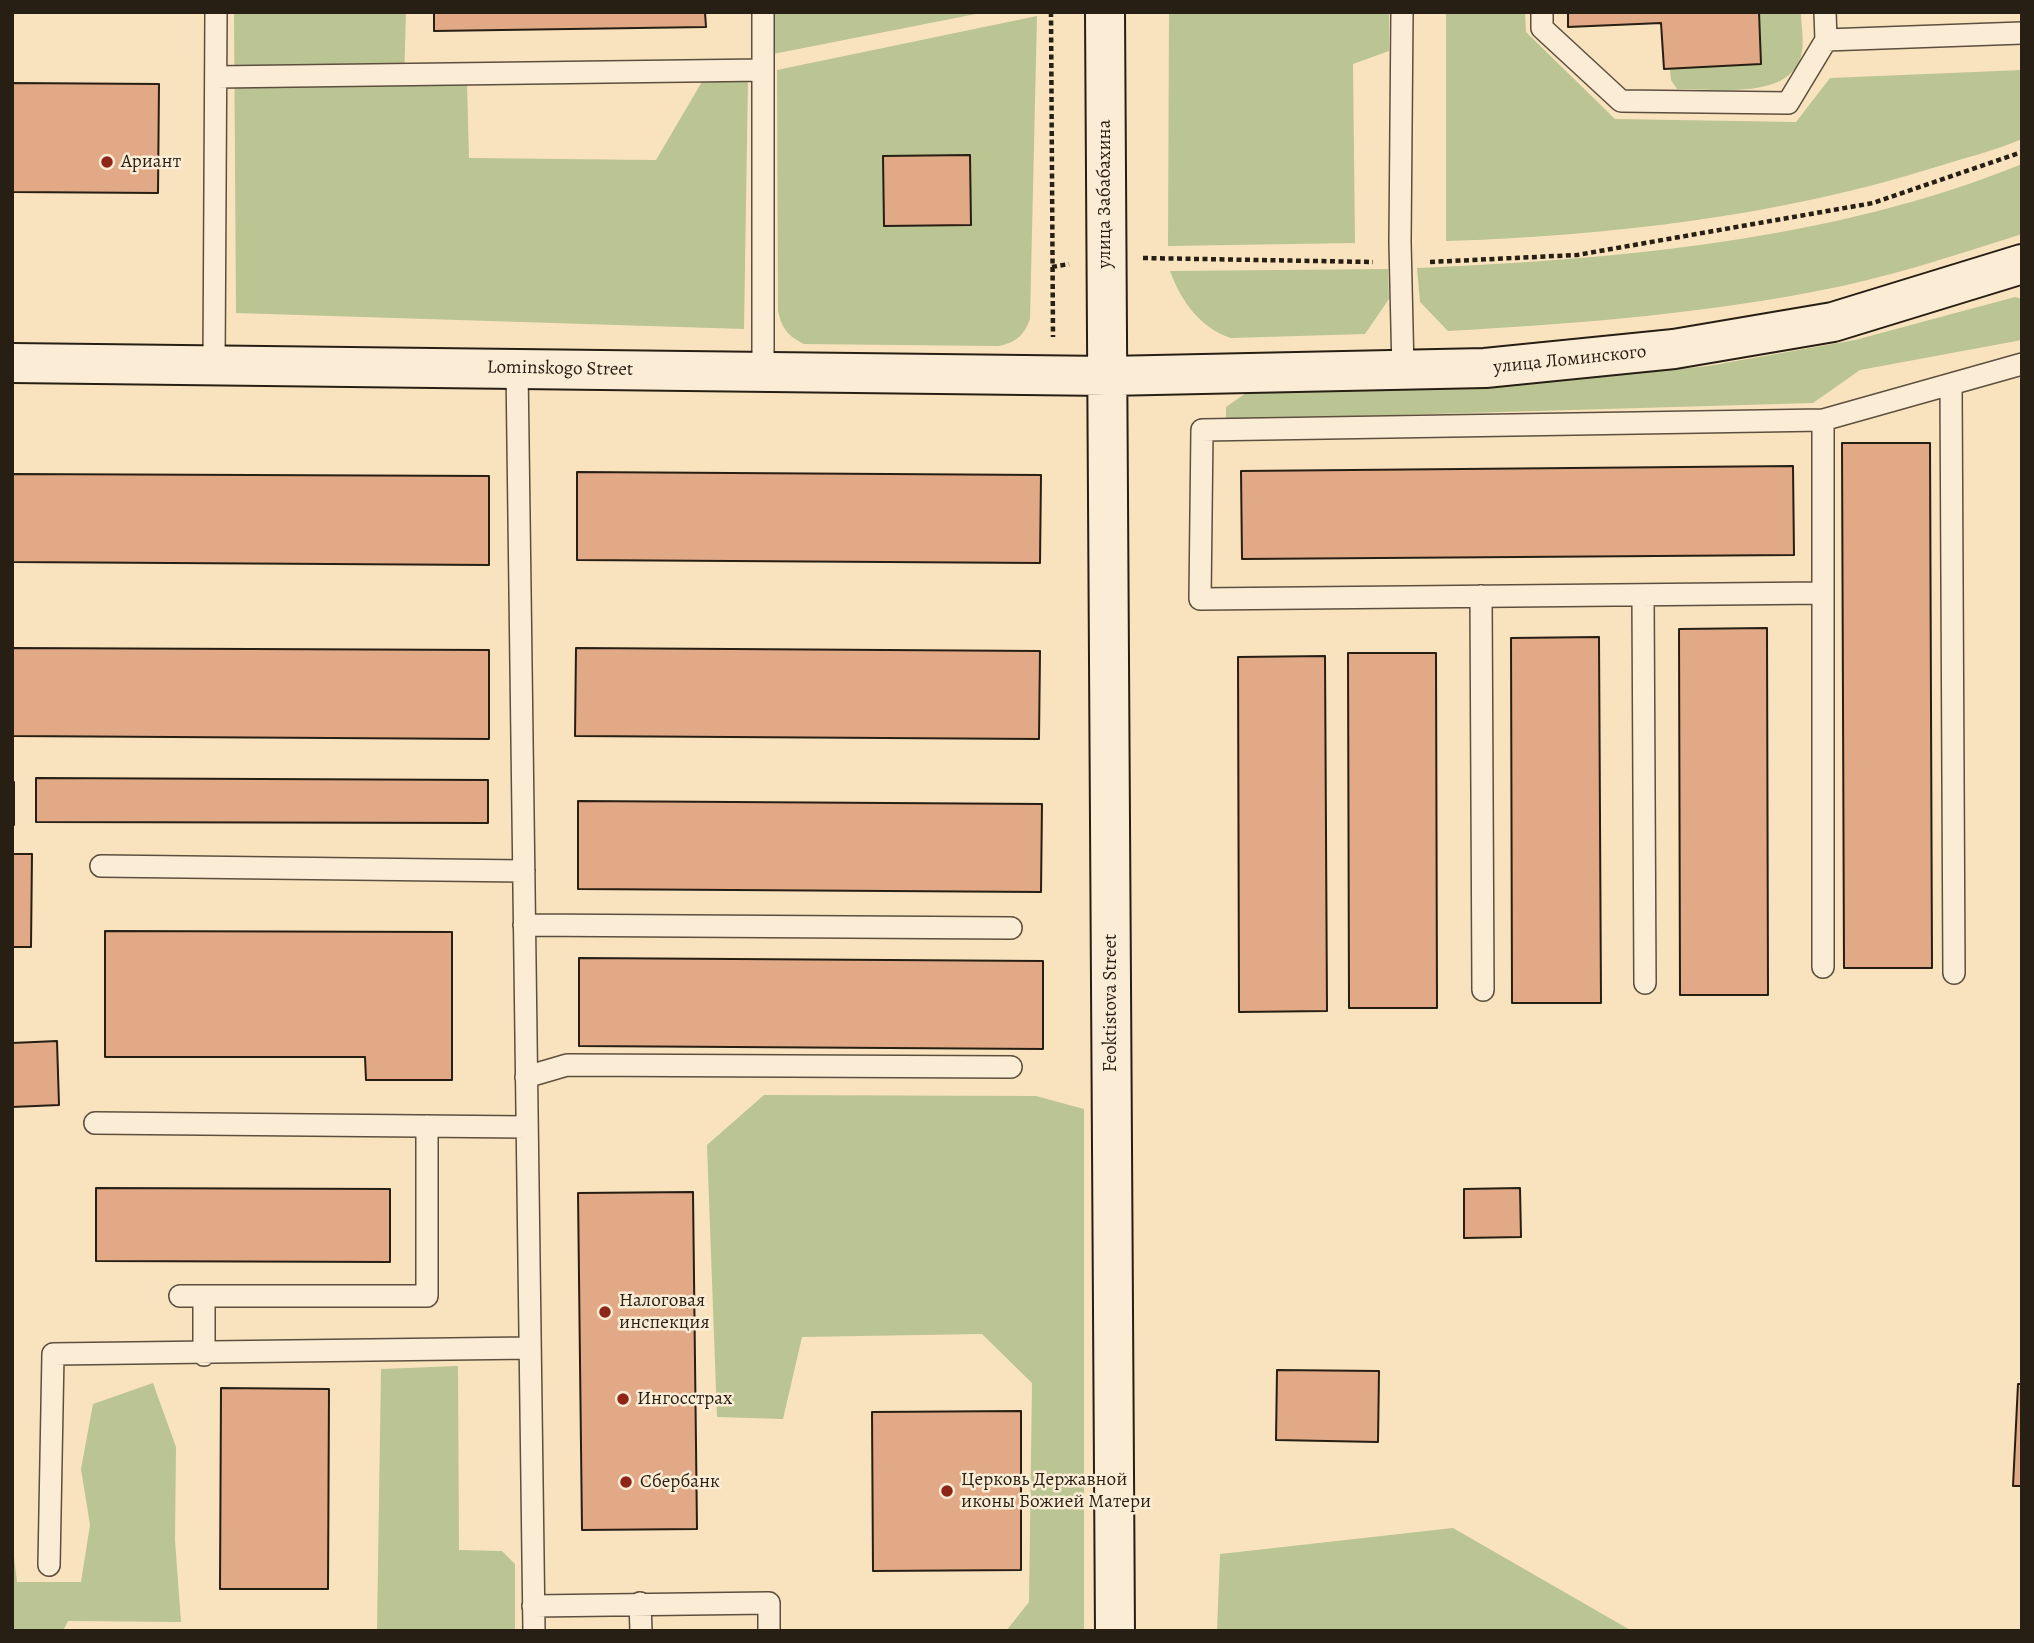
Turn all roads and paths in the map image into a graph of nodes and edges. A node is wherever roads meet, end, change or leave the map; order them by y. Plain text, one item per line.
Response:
1 (216, 12) edge
2 (763, 12) edge
3 (1051, 12) edge
4 (1105, 12) edge
5 (1402, 12) edge
6 (1542, 12) edge
7 (1825, 12) edge
8 (2022, 33) edge
9 (1826, 40) junction
10 (763, 70) junction
11 (216, 77) junction
12 (2022, 152) edge
13 (1105, 257) junction
14 (1400, 263) junction
15 (2022, 264) edge
16 (1052, 267) junction
17 (12, 363) edge
18 (214, 365) junction
19 (2022, 365) edge
20 (517, 368) junction
21 (1403, 371) junction
22 (763, 372) junction
23 (1053, 375) junction
24 (1108, 376) junction
25 (1951, 384) junction
26 (1824, 419) junction
27 (1823, 593) junction
28 (1643, 595) junction
29 (1481, 596) junction
30 (101, 866) dead end
31 (524, 871) junction
32 (524, 925) junction
33 (1012, 928) dead end
34 (1822, 967) dead end
35 (1954, 973) dead end
36 (1645, 983) dead end
37 (1483, 990) dead end
38 (1011, 1067) dead end
39 (526, 1077) junction
40 (95, 1123) dead end
41 (427, 1126) junction
42 (527, 1127) junction
43 (180, 1296) dead end
44 (204, 1296) junction
45 (530, 1348) junction
46 (204, 1354) junction
47 (49, 1565) dead end
48 (640, 1603) junction
49 (533, 1606) junction
50 (534, 1631) edge
51 (640, 1631) edge
52 (769, 1631) edge
53 (1115, 1631) edge

1 - 11 lane
2 - 10 lane
3 - 16 path
4 - 13 street, улица Забабахина
5 - 14 lane
6 - 9 lane
7 - 9 lane
8 - 9 lane
10 - 11 lane
10 - 22 lane
11 - 18 lane
12 - 14 path
13 - 14 path
13 - 16 path
13 - 24 street, улица Забабахина
14 - 21 lane
15 - 21 street, улица Ломинского
16 - 23 path
17 - 18 street, Lominskogo Street
18 - 20 street, Lominskogo Street
19 - 25 lane
20 - 22 street, Lominskogo Street
20 - 31 lane
21 - 24 street, улица Ломинского
22 - 23 street, Lominskogo Street
23 - 24 street, Lominskogo Street
24 - 53 street, Feoktistova Street
25 - 26 lane
25 - 35 lane
26 - 27 lane
26 - 29 lane
27 - 28 lane
27 - 34 lane
28 - 29 lane
28 - 36 lane
29 - 37 lane
30 - 31 lane
31 - 32 lane
32 - 33 lane
32 - 39 lane
38 - 39 lane
39 - 42 lane
40 - 41 lane
41 - 42 lane
41 - 44 lane
42 - 45 lane
43 - 44 lane
44 - 46 lane
45 - 46 lane
45 - 49 lane
46 - 47 lane
48 - 49 lane
48 - 51 lane
48 - 52 lane
49 - 50 lane

